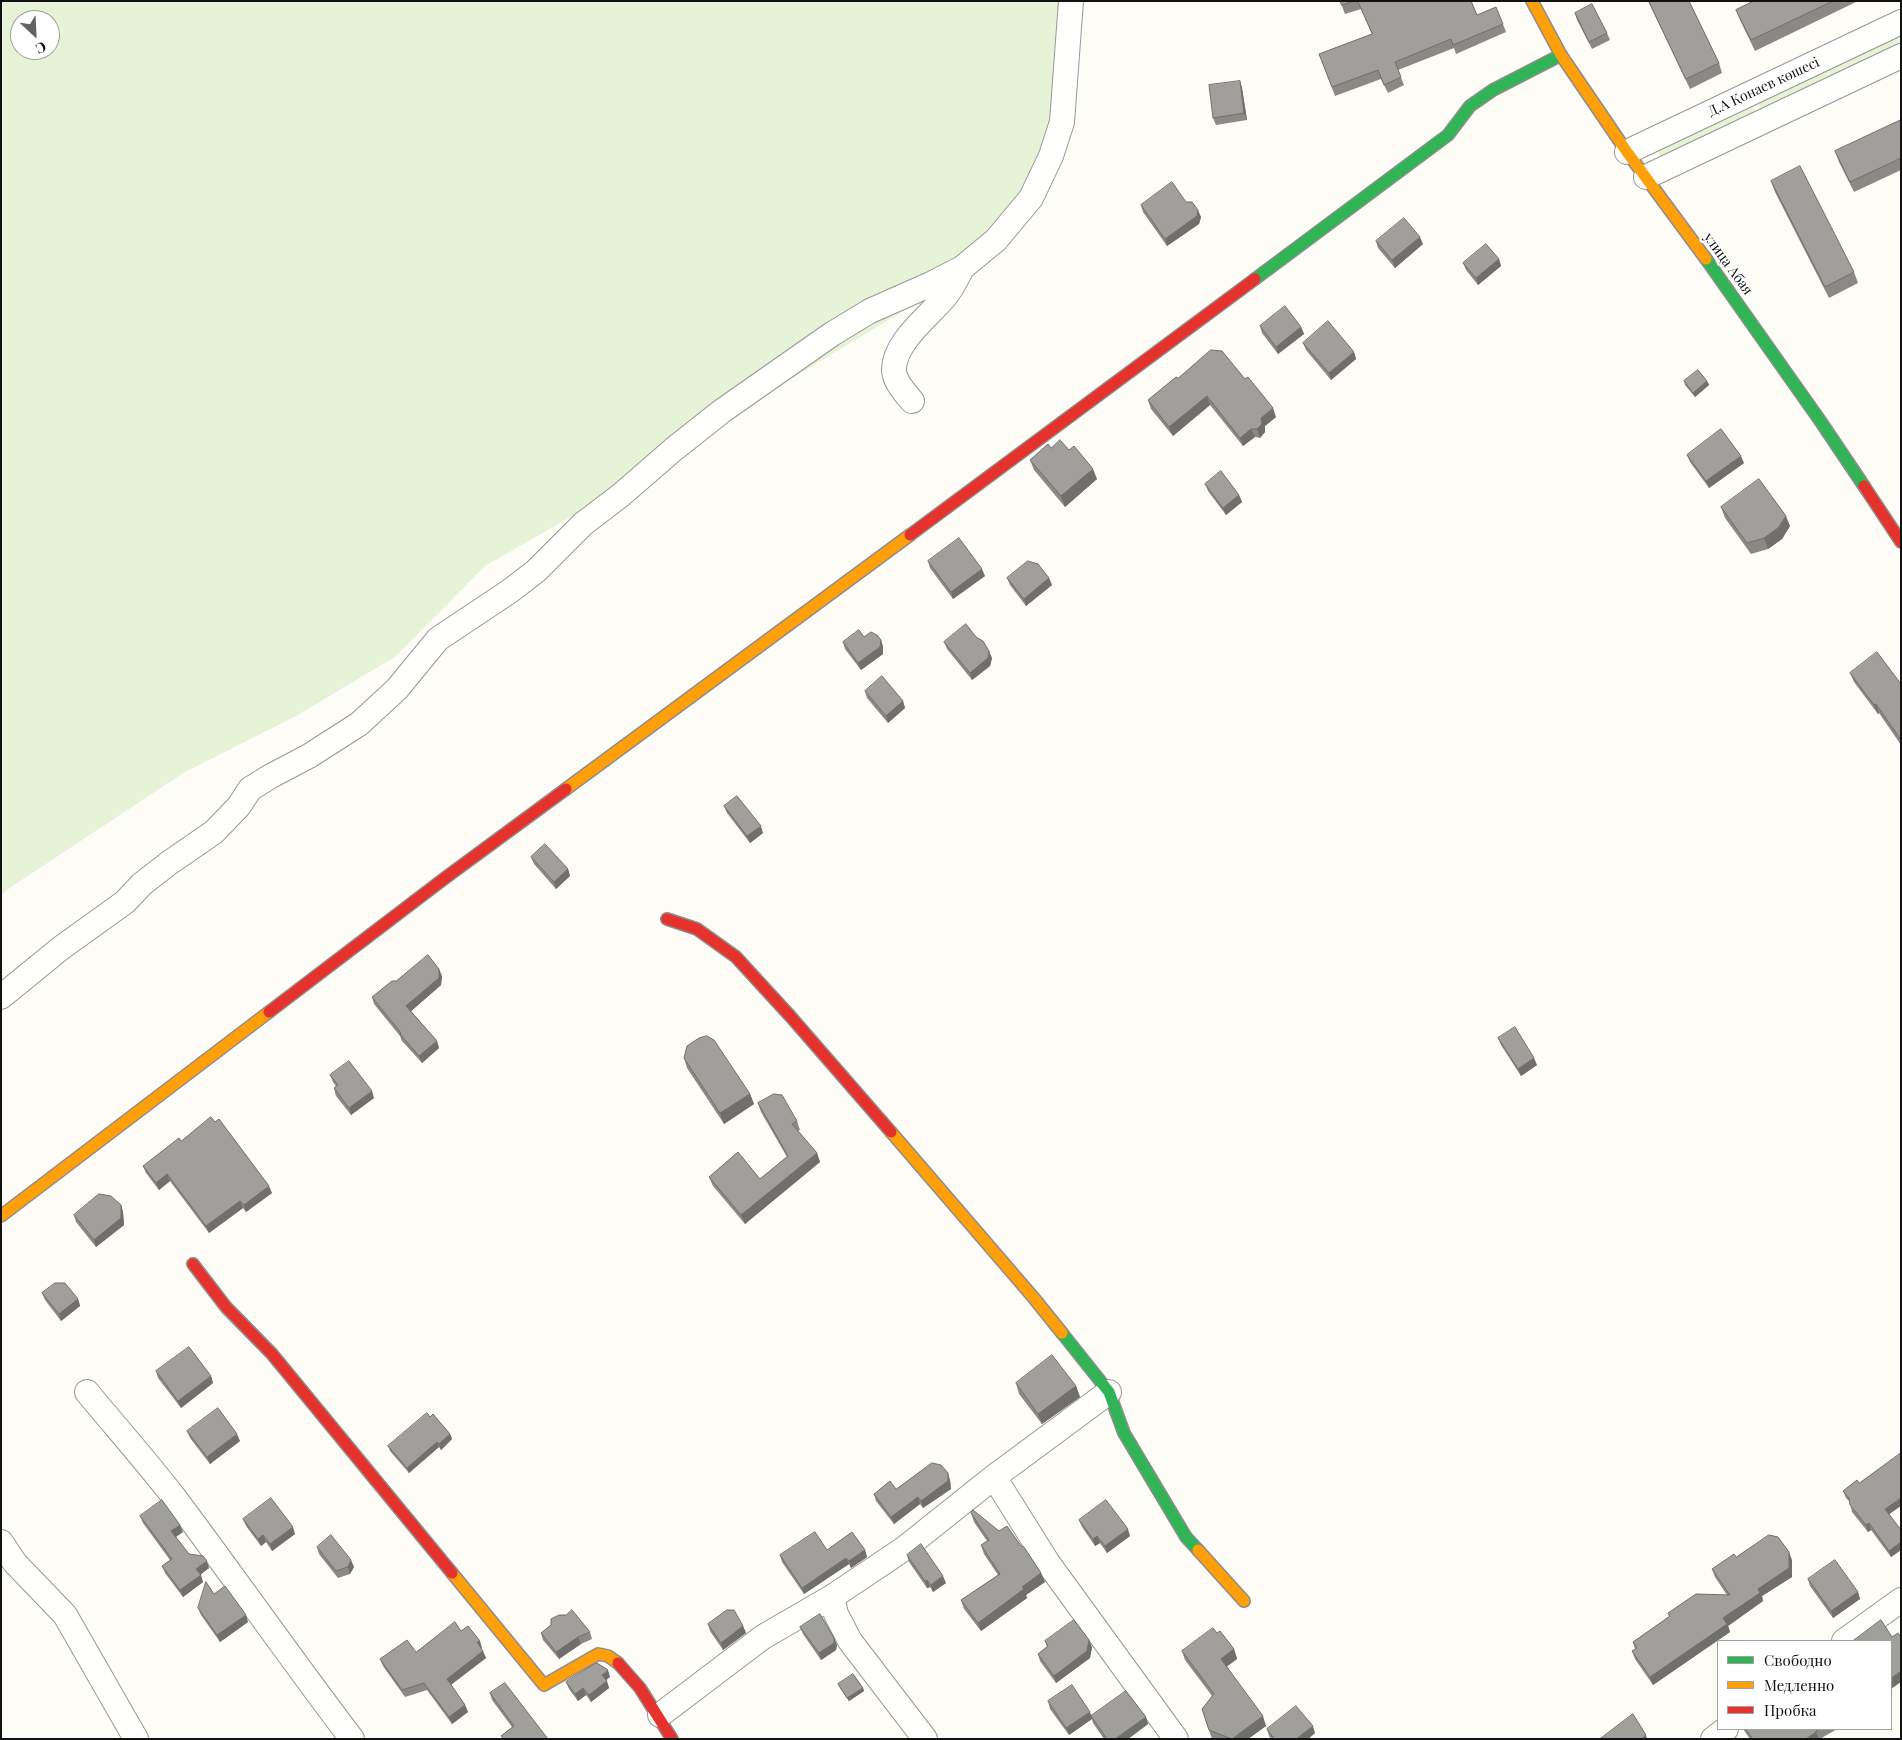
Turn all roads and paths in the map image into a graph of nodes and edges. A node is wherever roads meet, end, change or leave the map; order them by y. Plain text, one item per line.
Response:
1 (1071, 1) edge
2 (1532, 1) edge
3 (1901, 22) edge
4 (1561, 55) junction
5 (1901, 56) edge
6 (1627, 152) junction
7 (1646, 177) junction
8 (962, 268) junction
9 (912, 400) dead end
10 (1901, 542) edge
11 (667, 919) dead end
12 (1, 997) edge
13 (1, 1216) edge
14 (193, 1264) dead end
15 (87, 1392) dead end
16 (1109, 1392) junction
17 (994, 1477) junction
18 (1, 1542) edge
19 (832, 1597) junction
20 (1901, 1600) edge
21 (1244, 1601) dead end
22 (1845, 1640) edge
23 (660, 1715) junction
24 (1725, 1730) edge
25 (136, 1739) edge
26 (352, 1739) edge
27 (672, 1739) edge
28 (925, 1739) edge
29 (1176, 1739) edge
30 (1713, 1739) edge

1 - 8 street
2 - 4 street, улица Абая
3 - 6 street, Д.А Қонаев көшесі
4 - 6 street, улица Абая
4 - 13 street
5 - 7 street
6 - 7 street, улица Абая
7 - 10 street, улица Абая
8 - 9 street
8 - 12 street
11 - 16 street
14 - 23 street
15 - 26 street
16 - 17 street
16 - 21 street
17 - 19 street
17 - 29 street
18 - 25 street
19 - 23 street
19 - 28 street
20 - 22 street
23 - 27 street
24 - 30 street

